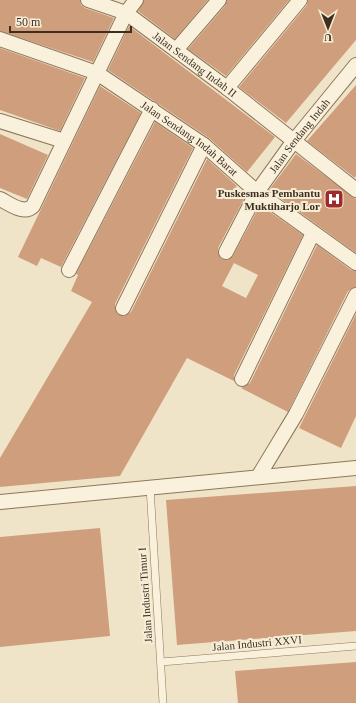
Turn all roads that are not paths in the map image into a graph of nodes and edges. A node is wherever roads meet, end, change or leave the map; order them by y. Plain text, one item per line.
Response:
1 (88, 0) edge
2 (136, 0) edge
3 (219, 0) edge
4 (300, 0) edge
5 (126, 13) junction
6 (0, 39) edge
7 (176, 50) junction
8 (356, 64) edge
9 (98, 73) junction
10 (227, 88) junction
11 (152, 109) junction
12 (0, 121) edge
13 (64, 141) junction
14 (293, 142) junction
15 (204, 145) junction
16 (356, 189) edge
17 (257, 192) junction
18 (0, 199) edge
19 (314, 233) junction
20 (226, 252) dead end
21 (356, 263) edge
22 (69, 270) dead end
23 (356, 295) edge
24 (123, 308) dead end
25 (242, 379) dead end
26 (356, 468) edge
27 (258, 477) junction
28 (150, 486) junction
29 (0, 502) edge
30 (356, 646) edge
31 (161, 662) junction
32 (163, 703) edge

1 - 5 street, Jalan Sendang Indah II
2 - 5 street
3 - 7 street
4 - 10 street
5 - 7 street, Jalan Sendang Indah II
5 - 9 street
6 - 9 street, Jalan Sendang Indah Barat
7 - 10 street, Jalan Sendang Indah II
8 - 14 street, Jalan Sendang Indah
9 - 11 street, Jalan Sendang Indah Barat
9 - 13 street
10 - 14 street, Jalan Sendang Indah II
11 - 15 street, Jalan Sendang Indah Barat
11 - 22 street
12 - 13 street
13 - 18 street
14 - 16 street, Jalan Sendang Indah II
14 - 17 street, Jalan Sendang Indah
15 - 17 street, Jalan Sendang Indah Barat
15 - 24 street
17 - 19 street, Jalan Sendang Indah Barat
17 - 20 street, Jalan Sendang Indah
19 - 21 street, Jalan Sendang Indah Barat
19 - 25 street
23 - 27 street
26 - 27 street
27 - 28 street
28 - 29 street
28 - 31 lane, Jalan Industri Timur I
30 - 31 lane, Jalan Industri XXVI
31 - 32 lane, Jalan Industri Timur I

